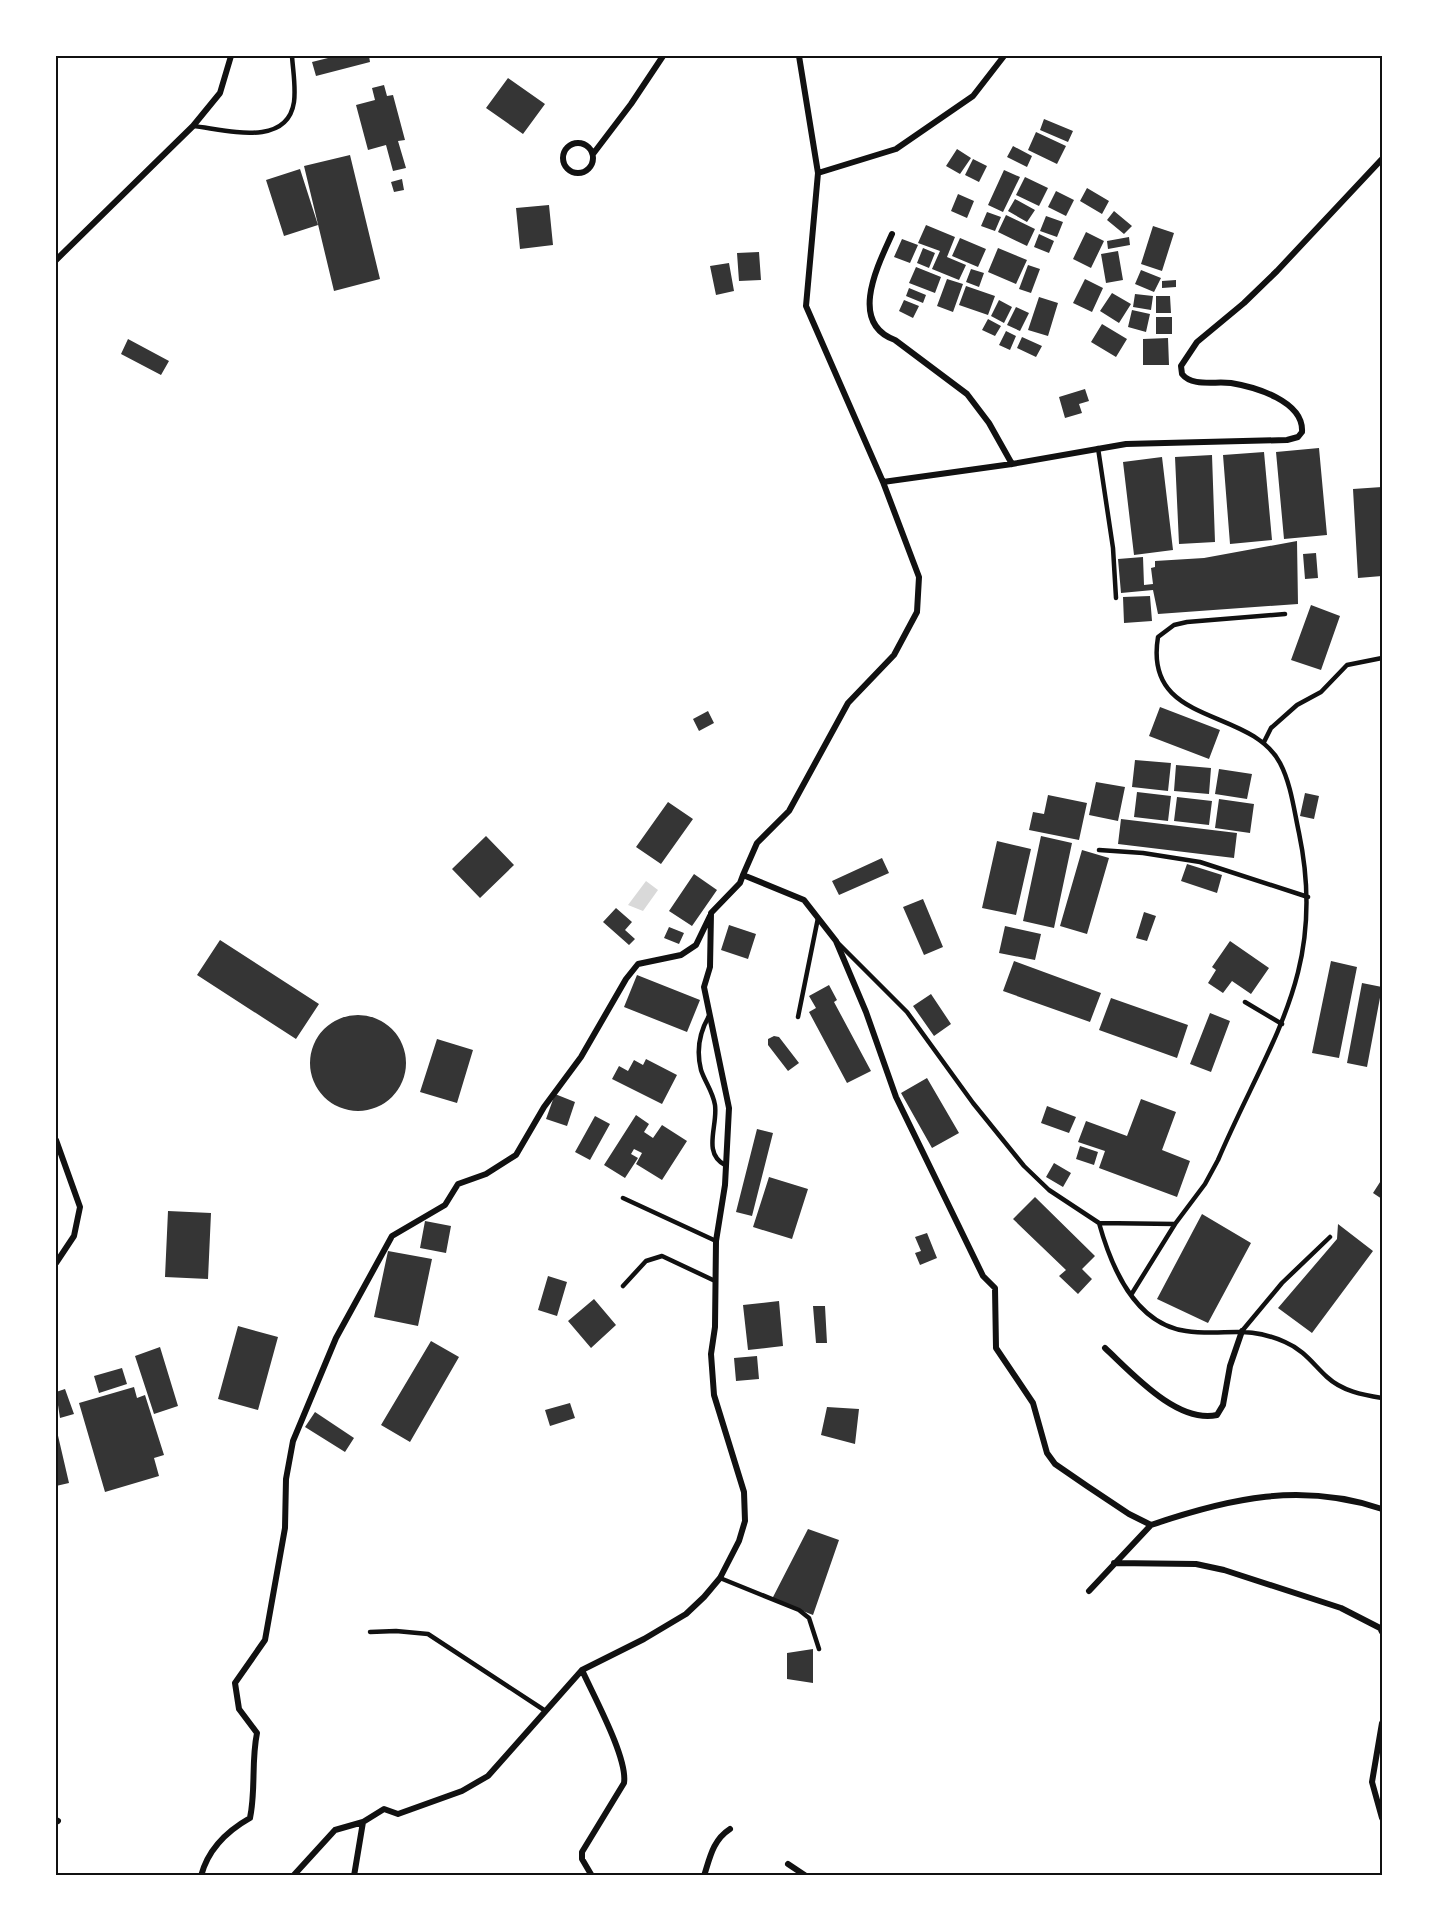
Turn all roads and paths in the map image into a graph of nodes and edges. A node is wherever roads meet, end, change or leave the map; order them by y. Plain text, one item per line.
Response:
1 (231, 56) edge
2 (292, 56) edge
3 (663, 56) edge
4 (798, 56) edge
5 (1004, 56) edge
6 (193, 126) junction
7 (593, 154) junction
8 (1383, 159) edge
9 (818, 173) junction
10 (892, 234) dead end
11 (56, 260) edge
12 (1098, 448) junction
13 (1012, 464) junction
14 (883, 482) junction
15 (1116, 597) dead end
16 (1285, 614) dead end
17 (1383, 658) edge
18 (1264, 742) junction
19 (1099, 850) dead end
20 (743, 875) junction
21 (1308, 897) junction
22 (711, 913) junction
23 (818, 918) junction
24 (836, 941) junction
25 (1245, 1002) dead end
26 (709, 1016) junction
27 (798, 1017) dead end
28 (1282, 1024) junction
29 (56, 1140) edge
30 (725, 1165) junction
31 (623, 1198) dead end
32 (1099, 1223) junction
33 (1175, 1224) junction
34 (1330, 1237) dead end
35 (716, 1241) junction
36 (56, 1263) edge
37 (713, 1280) junction
38 (623, 1286) dead end
39 (1131, 1295) junction
40 (1242, 1330) junction
41 (1104, 1348) dead end
42 (1383, 1398) edge
43 (1383, 1509) edge
44 (1151, 1525) junction
45 (1114, 1563) junction
46 (720, 1578) junction
47 (1089, 1591) dead end
48 (370, 1632) dead end
49 (1383, 1632) edge
50 (819, 1649) dead end
51 (582, 1670) junction
52 (543, 1710) junction
53 (1383, 1723) edge
54 (1383, 1818) edge
55 (363, 1822) junction
56 (730, 1829) dead end
57 (788, 1864) dead end
58 (201, 1875) edge
59 (294, 1875) edge
60 (354, 1875) edge
61 (592, 1875) edge
62 (704, 1875) edge
63 (806, 1875) edge

1 - 6 street
2 - 6 lane
3 - 7 street
4 - 9 street
5 - 9 street
6 - 11 street
7 - 7 street
8 - 12 street
9 - 14 street
10 - 13 street
12 - 13 street
12 - 15 lane
13 - 14 street
14 - 20 street
16 - 18 lane
17 - 18 lane
18 - 21 lane
19 - 21 lane
20 - 22 street
20 - 23 street
21 - 28 lane
22 - 26 street
22 - 58 street
23 - 24 street
23 - 27 lane
24 - 32 lane
24 - 44 street
25 - 28 lane
26 - 30 street
26 - 30 lane
28 - 33 lane
29 - 36 street
30 - 35 street
31 - 35 lane
32 - 33 lane
32 - 39 lane
33 - 39 lane
34 - 40 lane
35 - 37 street
37 - 38 lane
37 - 46 street
39 - 40 lane
40 - 41 street
40 - 42 lane
43 - 44 street
44 - 45 street
45 - 47 street
45 - 49 street
46 - 50 lane
46 - 51 street
48 - 52 lane
51 - 52 street
51 - 61 street
52 - 55 street
53 - 54 street
55 - 59 street
55 - 60 street
56 - 62 street
57 - 63 street

